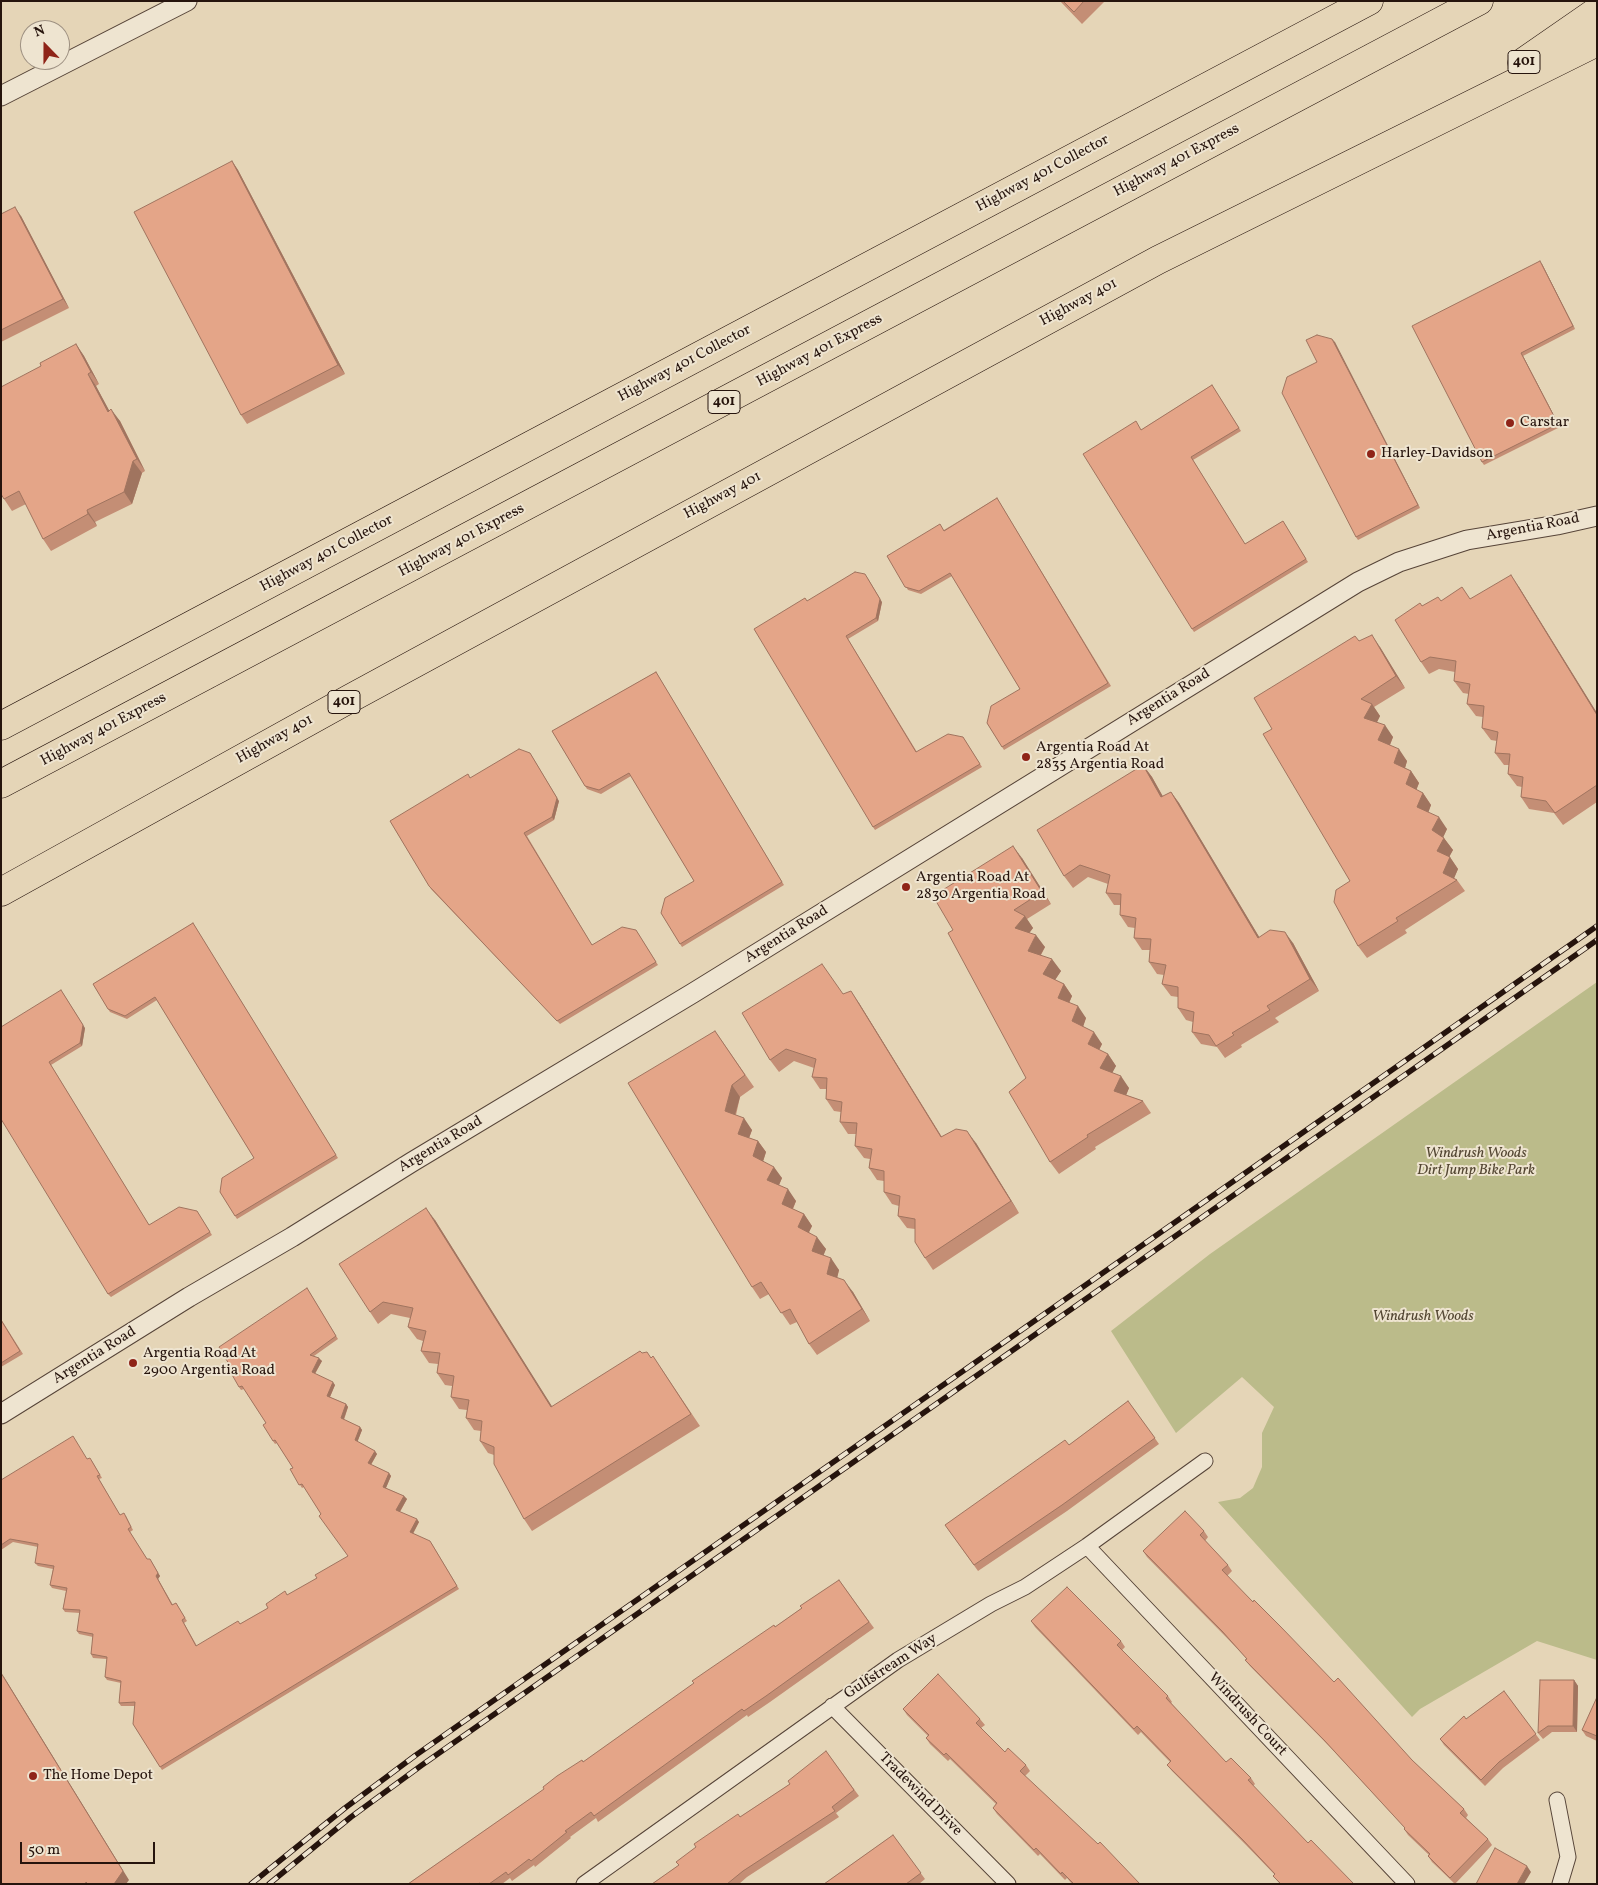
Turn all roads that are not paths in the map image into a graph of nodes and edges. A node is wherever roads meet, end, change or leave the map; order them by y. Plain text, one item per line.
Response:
1 (187, 1) edge
2 (1369, 1) edge
3 (1479, 1) edge
4 (1597, 11) edge
5 (1597, 42) edge
6 (1, 96) edge
7 (1451, 113) junction
8 (1597, 516) edge
9 (1, 726) edge
10 (1, 784) edge
11 (1, 892) edge
12 (1, 1414) edge
13 (1204, 1461) dead end
14 (1087, 1546) junction
15 (832, 1706) junction
16 (1558, 1800) dead end
17 (584, 1884) edge
18 (1007, 1884) edge
19 (1407, 1884) edge
20 (1560, 1884) edge

1 - 6 street
2 - 9 highway, Highway 401 Collector
3 - 10 highway, Highway 401 Express / 401
4 - 7 highway, 401
5 - 7 highway, 401
7 - 11 highway, Highway 401 / 401
8 - 12 street, Argentia Road
13 - 14 street, Gulfstream Way
14 - 15 street, Gulfstream Way
14 - 19 street, Windrush Court
15 - 17 street, Gulfstream Way
15 - 18 street, Tradewind Drive
16 - 20 street

